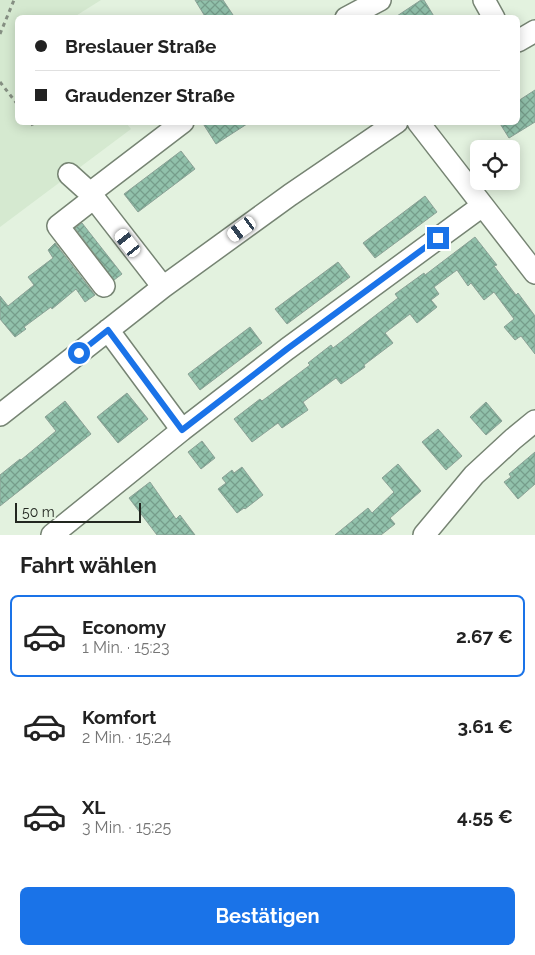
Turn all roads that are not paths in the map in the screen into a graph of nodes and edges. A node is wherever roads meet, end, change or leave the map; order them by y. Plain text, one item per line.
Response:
1 (380, 0) edge
2 (484, 0) edge
3 (352, 15) edge
4 (492, 15) edge
5 (535, 31) edge
6 (520, 41) edge
7 (179, 125) edge
8 (393, 125) edge
9 (420, 125) edge
10 (69, 174) dead end
11 (92, 196) junction
12 (482, 206) junction
13 (535, 273) edge
14 (104, 286) dead end
15 (163, 287) junction
16 (108, 330) junction
17 (0, 415) edge
18 (535, 421) edge
19 (182, 430) junction
20 (52, 535) edge
21 (424, 535) edge

1 - 3 street
2 - 4 street
5 - 6 street
7 - 11 street
8 - 15 street
9 - 12 street
10 - 11 street
11 - 14 street
11 - 15 street
12 - 13 street
12 - 19 street
15 - 16 street
16 - 17 street
16 - 19 street
18 - 21 street
19 - 20 street

